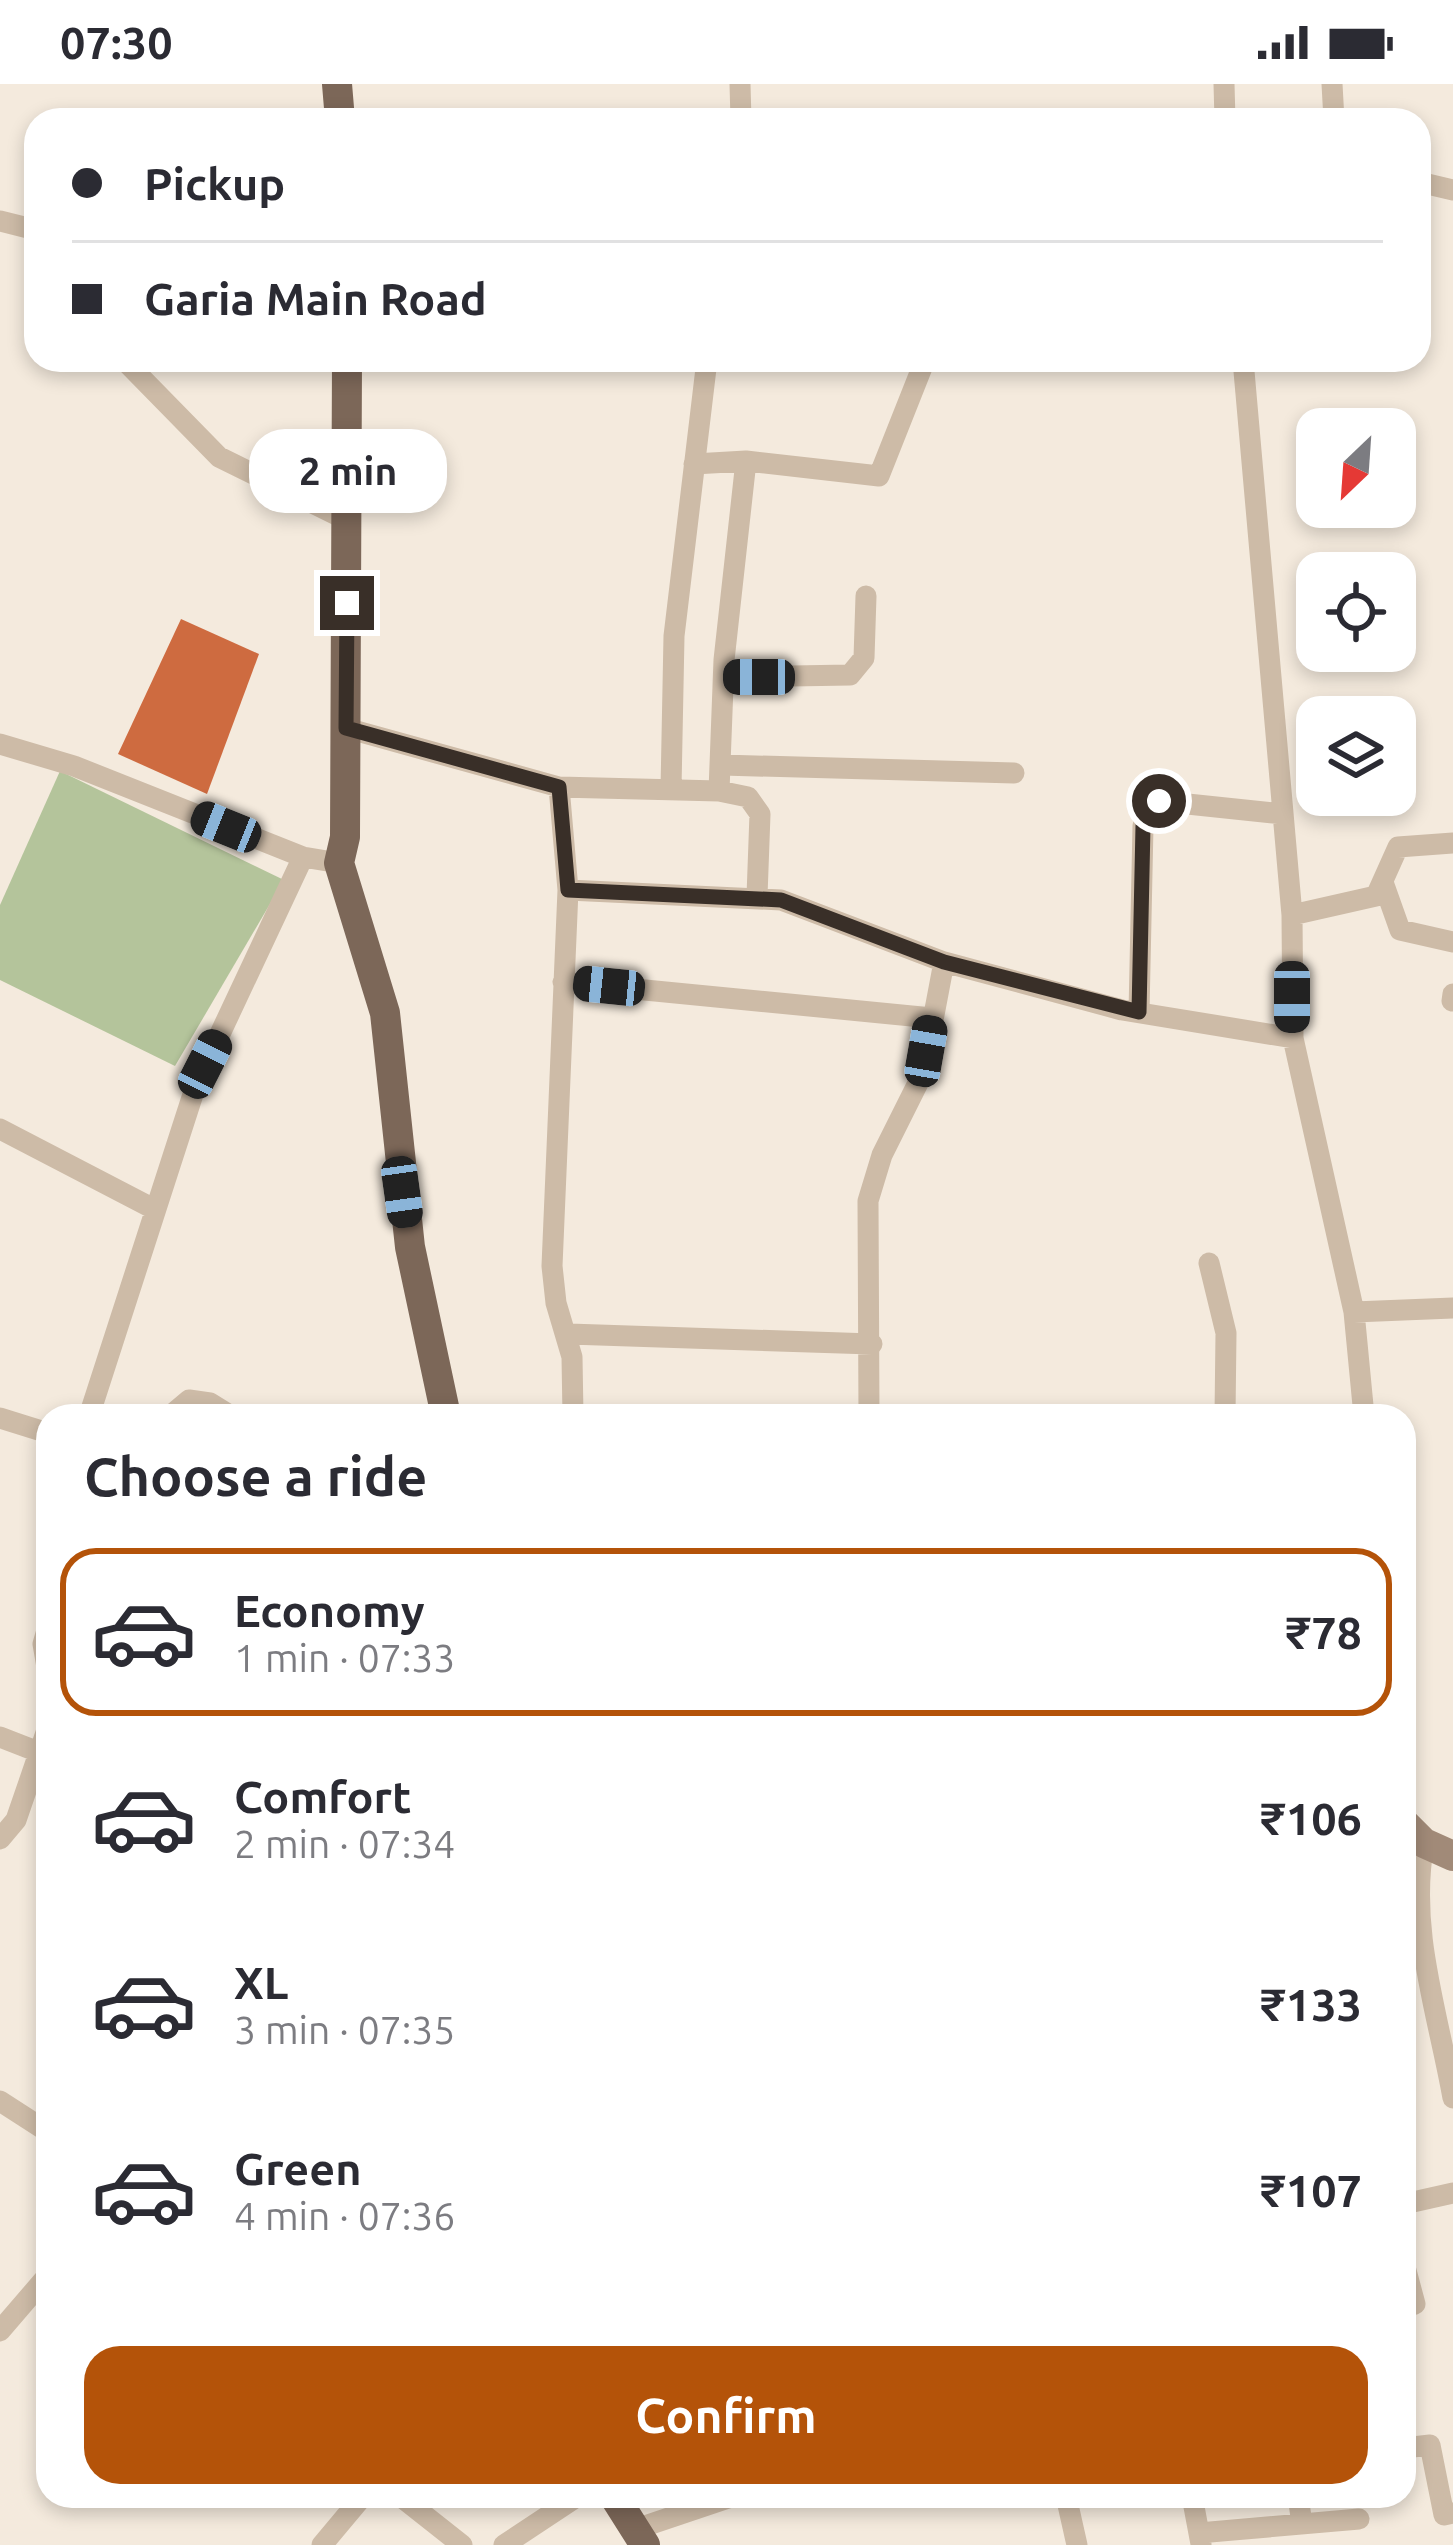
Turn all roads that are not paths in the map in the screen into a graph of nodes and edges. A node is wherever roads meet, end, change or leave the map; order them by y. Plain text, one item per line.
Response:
1 (136, 372) edge
2 (347, 372) edge
3 (706, 372) edge
4 (920, 372) edge
5 (1244, 372) edge
6 (746, 461) junction
7 (694, 464) junction
8 (347, 520) junction
9 (866, 596) dead end
10 (724, 677) junction
11 (346, 728) junction
12 (0, 744) edge
13 (722, 764) junction
14 (1014, 773) dead end
15 (559, 787) junction
16 (671, 789) junction
17 (719, 790) junction
18 (1283, 814) junction
19 (1453, 843) edge
20 (303, 857) junction
21 (339, 863) junction
22 (1384, 885) junction
23 (568, 890) junction
24 (757, 896) junction
25 (1292, 915) junction
26 (1453, 942) edge
27 (944, 962) junction
28 (563, 982) junction
29 (1139, 1012) junction
30 (932, 1018) junction
31 (1293, 1038) junction
32 (0, 1129) edge
33 (152, 1208) junction
34 (1210, 1263) dead end
35 (1453, 1308) edge
36 (1354, 1312) junction
37 (569, 1334) junction
38 (872, 1344) junction
39 (93, 1404) edge
40 (443, 1404) edge
41 (572, 1404) edge
42 (870, 1404) edge
43 (1226, 1404) edge
44 (1363, 1404) edge
45 (0, 1418) edge
46 (36, 1429) edge
47 (0, 1737) edge
48 (36, 1751) edge
49 (36, 1789) edge
50 (1416, 1834) edge
51 (0, 1839) edge
52 (1453, 1856) edge
53 (1416, 1863) edge
54 (1453, 2098) edge
55 (0, 2101) edge
56 (36, 2124) edge
57 (1453, 2193) edge
58 (1416, 2201) edge
59 (36, 2289) edge
60 (0, 2331) edge
61 (1416, 2447) edge
62 (353, 2508) edge
63 (415, 2508) edge
64 (560, 2508) edge
65 (622, 2508) edge
66 (707, 2508) edge
67 (1069, 2508) edge
68 (1194, 2508) edge
69 (1300, 2508) edge
70 (1453, 2513) edge
71 (1359, 2519) dead end
72 (1302, 2524) junction
73 (641, 2537) edge
74 (1200, 2539) edge
75 (322, 2545) edge
76 (462, 2545) edge
77 (504, 2545) edge
78 (1077, 2545) edge

1 - 8 street
2 - 8 main road
3 - 7 street
4 - 6 street
5 - 18 street
6 - 7 street
6 - 10 street
7 - 16 street
8 - 11 main road
9 - 10 street
10 - 13 street
11 - 15 street
11 - 21 main road
12 - 20 street
13 - 14 street
13 - 17 street
15 - 16 street
15 - 23 street
16 - 17 street
17 - 24 street
18 - 25 street
18 - 29 street
19 - 22 street
20 - 21 street
20 - 33 street
21 - 40 main road
22 - 25 street
22 - 26 street
23 - 24 street
23 - 28 street
24 - 27 street
25 - 31 street
27 - 29 street
27 - 30 street
28 - 30 street
28 - 37 street
29 - 31 street
30 - 38 street
31 - 36 street
32 - 33 street
33 - 39 street
34 - 43 street
35 - 36 street
36 - 44 street
37 - 38 street
37 - 41 street
38 - 42 street
45 - 46 street
47 - 48 street
49 - 51 street
50 - 52 main road
53 - 54 street
55 - 56 street
57 - 58 street
59 - 60 street
61 - 70 street
62 - 75 street
63 - 76 street
64 - 77 street
65 - 73 main road
66 - 73 street
67 - 78 street
68 - 74 street
69 - 72 street
71 - 72 street
72 - 74 street

